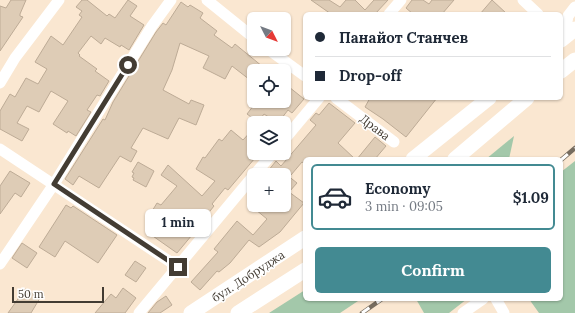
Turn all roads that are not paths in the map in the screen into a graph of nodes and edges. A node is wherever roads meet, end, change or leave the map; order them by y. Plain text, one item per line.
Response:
1 (59, 0) edge
2 (171, 0) edge
3 (207, 0) edge
4 (401, 0) edge
5 (523, 0) edge
6 (575, 7) edge
7 (391, 12) edge
8 (536, 12) edge
9 (247, 32) edge
10 (565, 36) edge
11 (278, 56) edge
12 (575, 60) edge
13 (563, 70) edge
14 (303, 75) edge
15 (0, 83) edge
16 (317, 100) edge
17 (339, 100) edge
18 (487, 100) edge
19 (525, 100) edge
20 (291, 132) edge
21 (394, 142) dead end
22 (0, 149) edge
23 (415, 157) edge
24 (457, 157) edge
25 (267, 160) edge
26 (260, 168) edge
27 (247, 183) edge
28 (54, 184) junction
29 (303, 239) edge
30 (0, 264) edge
31 (178, 267) junction
32 (303, 271) edge
33 (480, 301) edge
34 (497, 301) edge
35 (139, 313) edge
36 (191, 313) edge
37 (238, 313) edge
38 (463, 313) edge
39 (504, 313) edge

1 - 15 street
2 - 28 street
3 - 9 street
4 - 7 street
5 - 8 street
6 - 10 street
11 - 14 street
12 - 13 main road
16 - 20 street
17 - 21 street, Драва
18 - 23 main road
19 - 24 main road
22 - 28 street
25 - 26 street
27 - 31 street
28 - 30 street
28 - 31 street
29 - 36 main road, бул. Добруджа
31 - 35 street
32 - 37 main road
33 - 38 street
34 - 39 street

